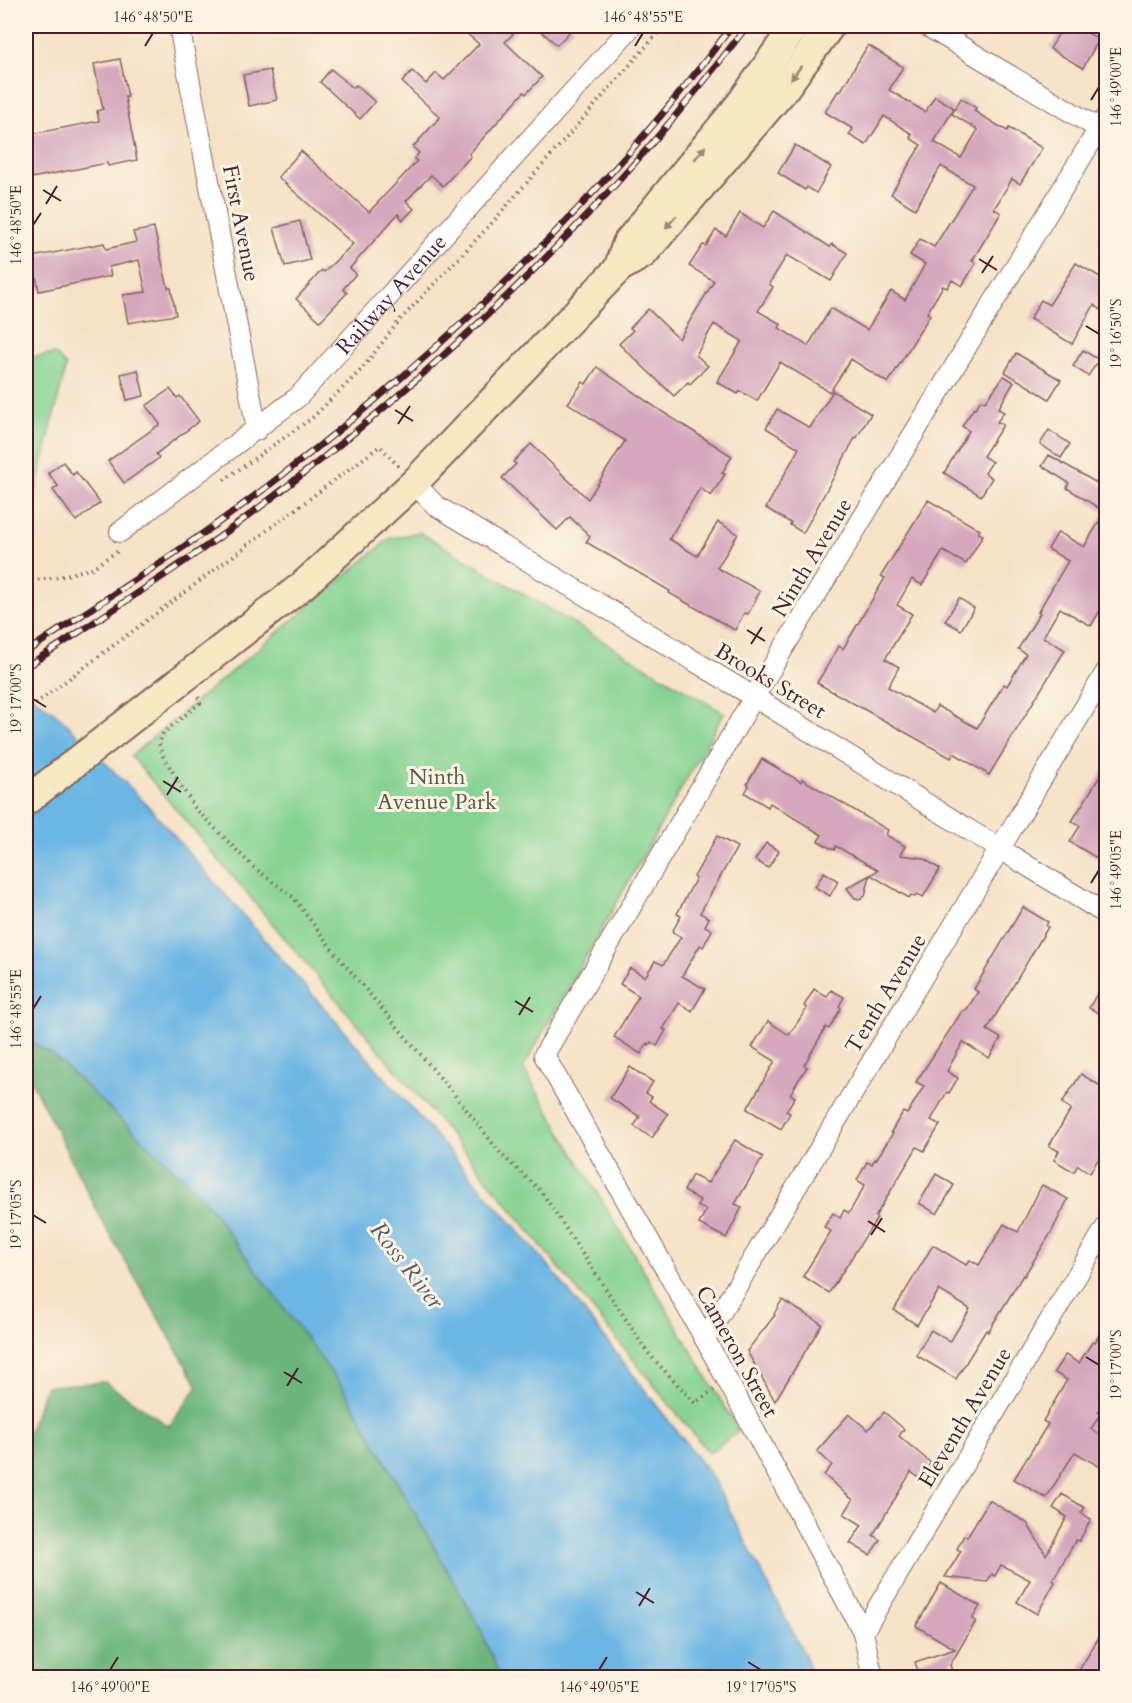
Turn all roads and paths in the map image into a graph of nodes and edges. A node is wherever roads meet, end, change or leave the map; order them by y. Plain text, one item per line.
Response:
1 (179, 26) edge
2 (633, 26) edge
3 (795, 26) edge
4 (830, 26) edge
5 (927, 26) edge
6 (1104, 126) edge
7 (619, 268) junction
8 (257, 430) junction
9 (414, 483) junction
10 (120, 541) joint
11 (26, 581) edge
12 (193, 671) junction
13 (1107, 672) edge
14 (754, 697) junction
15 (26, 711) edge
16 (26, 801) edge
17 (1000, 849) junction
18 (1107, 914) edge
19 (544, 1055) joint
20 (1107, 1227) edge
21 (705, 1339) junction
22 (728, 1382) junction
23 (863, 1632) junction
24 (873, 1677) edge

1 - 8 street, First Avenue
2 - 8 street, Railway Avenue
7 -> 3 main road
4 -> 7 main road
5 - 6 street
6 - 14 street, Ninth Avenue
7 - 9 main road
8 - 10 street, Railway Avenue
9 - 12 main road
9 - 14 street, Brooks Street
9 - 15 path
10 - 11 path
12 - 16 main road
12 - 22 path
13 - 17 street, Tenth Avenue
14 - 17 street, Brooks Street
14 - 19 street, Ninth Avenue
17 - 18 street, Brooks Street
17 - 21 street, Tenth Avenue
19 - 21 street, Cameron Street
20 - 23 street, Eleventh Avenue
21 - 22 street, Cameron Street
22 - 23 street, Cameron Street
23 - 24 street, Cameron Street

